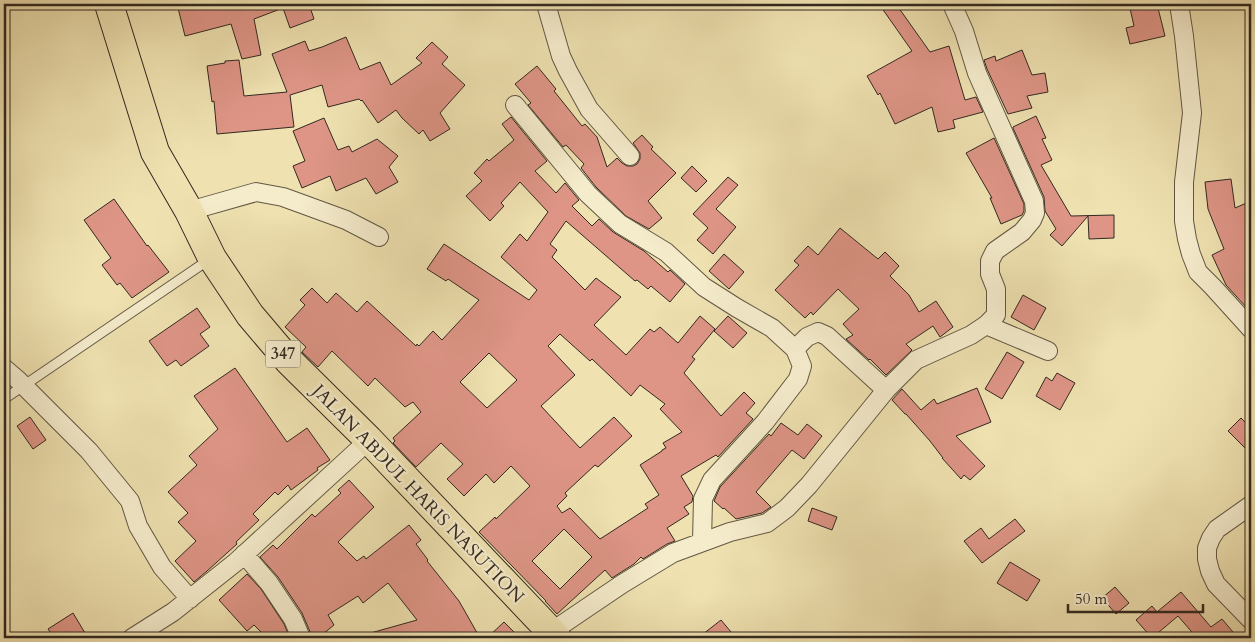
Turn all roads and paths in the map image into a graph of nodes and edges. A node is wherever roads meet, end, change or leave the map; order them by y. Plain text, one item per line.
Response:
1 (109, 4) edge
2 (546, 4) edge
3 (952, 4) edge
4 (1179, 4) edge
5 (515, 105) dead end
6 (630, 156) dead end
7 (189, 211) junction
8 (379, 237) dead end
9 (212, 258) junction
10 (986, 325) junction
11 (1251, 329) edge
12 (795, 349) junction
13 (1048, 351) dead end
14 (4, 368) edge
15 (23, 386) junction
16 (886, 390) junction
17 (4, 400) edge
18 (369, 440) junction
19 (1251, 505) edge
20 (702, 542) junction
21 (244, 554) junction
22 (190, 599) junction
23 (1251, 620) edge
24 (554, 635) edge
25 (132, 638) edge
26 (301, 638) edge

1 - 7 main road, JALAN ABDUL HARIS NASUTION / 347
2 - 6 street
3 - 10 street
4 - 11 street
5 - 12 street
7 - 8 street
7 - 9 main road, JALAN ABDUL HARIS NASUTION / 347
9 - 15 lane
9 - 18 main road, JALAN ABDUL HARIS NASUTION / 347
10 - 13 street
10 - 16 street
12 - 16 street
12 - 20 street
14 - 15 street
15 - 17 lane
15 - 22 street
16 - 20 street
18 - 21 street
18 - 24 main road, JALAN ABDUL HARIS NASUTION / 347
19 - 23 street
20 - 24 street
21 - 22 street
21 - 26 street
22 - 25 street

